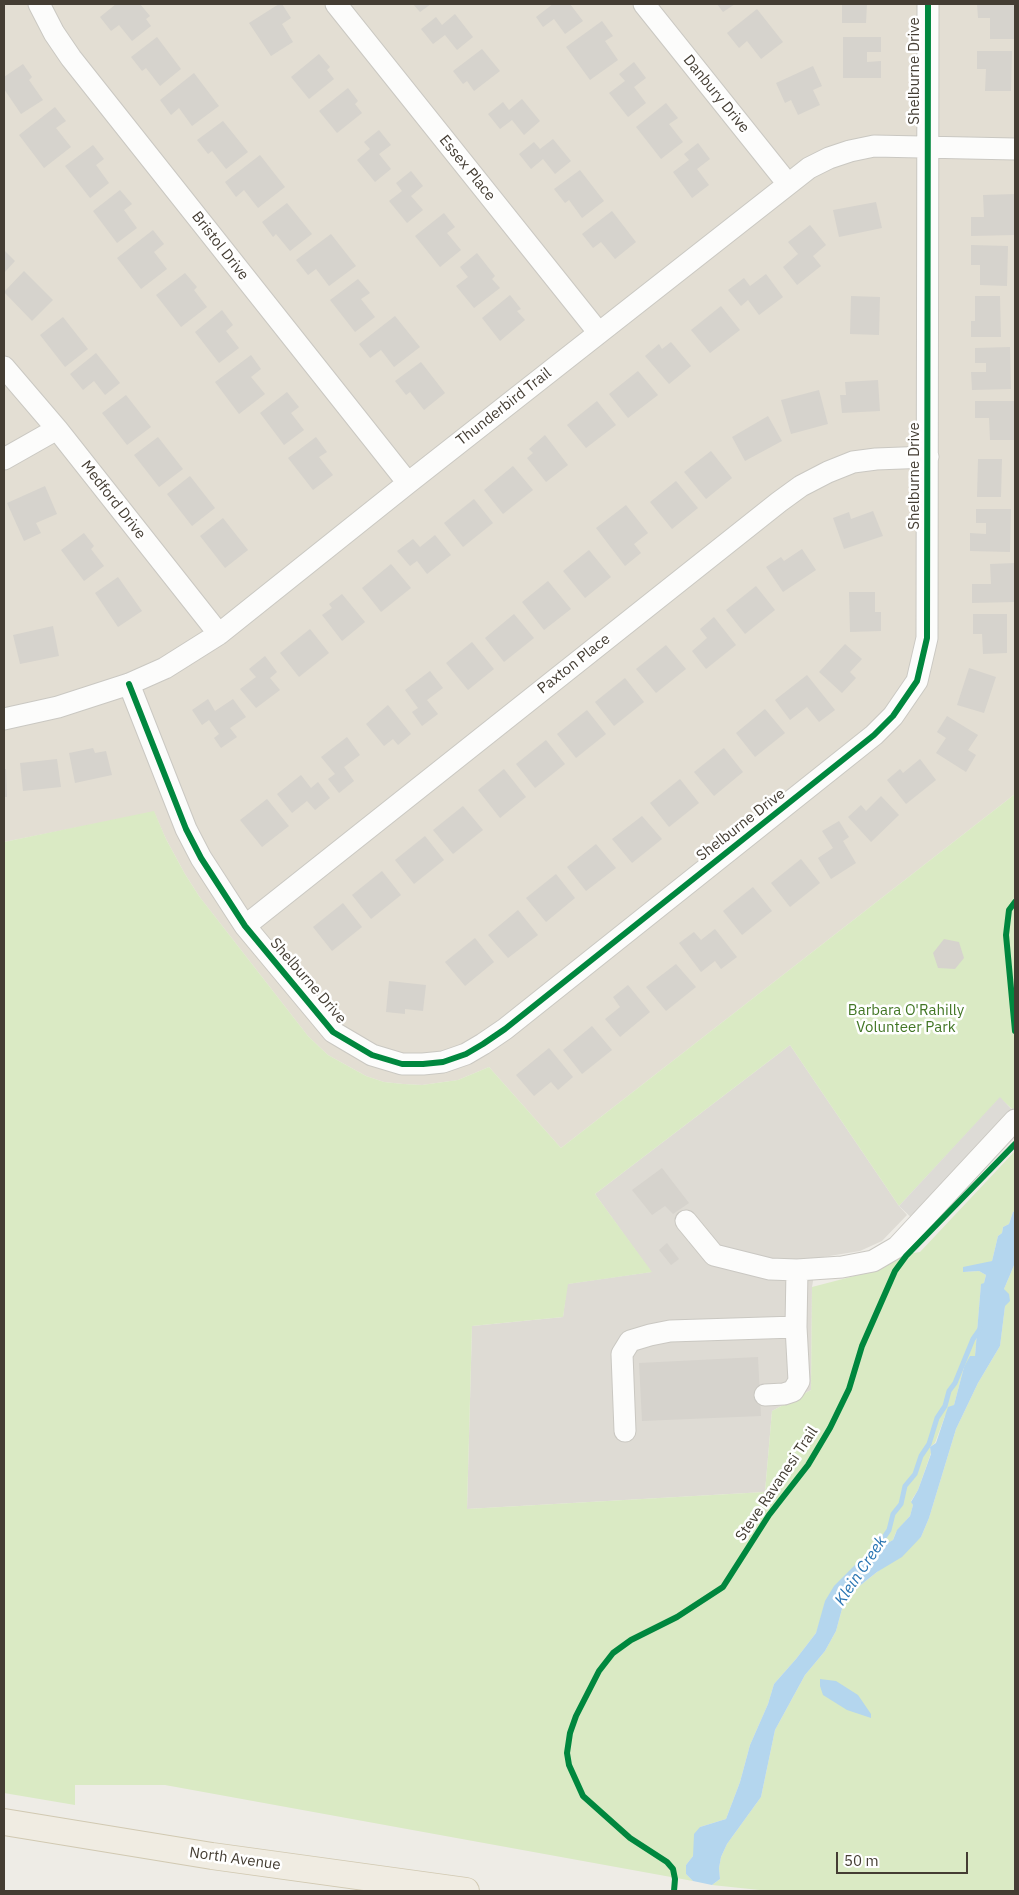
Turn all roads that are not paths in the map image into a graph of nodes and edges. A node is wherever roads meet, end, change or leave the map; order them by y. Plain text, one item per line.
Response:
1 (38, 4) edge
2 (336, 4) edge
3 (644, 4) edge
4 (928, 4) edge
5 (927, 147) junction
6 (1015, 149) edge
7 (788, 184) junction
8 (599, 333) junction
9 (4, 367) edge
10 (57, 429) junction
11 (928, 457) junction
12 (4, 459) edge
13 (408, 483) junction
14 (219, 634) junction
15 (129, 684) junction
16 (4, 718) edge
17 (245, 926) junction
18 (1015, 1120) edge
19 (686, 1221) dead end
20 (797, 1270) junction
21 (796, 1327) junction
22 (764, 1395) dead end
23 (624, 1431) dead end
24 (4, 1822) edge
25 (466, 1891) edge

1 - 13 street, Bristol Drive
2 - 8 street, Essex Place
3 - 7 street, Danbury Drive
4 - 5 street, Shelburne Drive
5 - 6 street, Thunderbird Trail
5 - 7 street, Thunderbird Trail
5 - 11 street, Shelburne Drive
7 - 8 street, Thunderbird Trail
8 - 13 street, Thunderbird Trail
9 - 10 street, Medford Drive
10 - 12 street
10 - 14 street, Medford Drive
11 - 17 street, Paxton Place
11 - 17 street, Shelburne Drive
13 - 14 street, Thunderbird Trail
14 - 15 street, Thunderbird Trail
15 - 16 street, Thunderbird Trail
15 - 17 street, Shelburne Drive
18 - 20 street
19 - 20 street
20 - 21 street
21 - 22 street
21 - 23 street
24 - 25 main road, North Avenue

